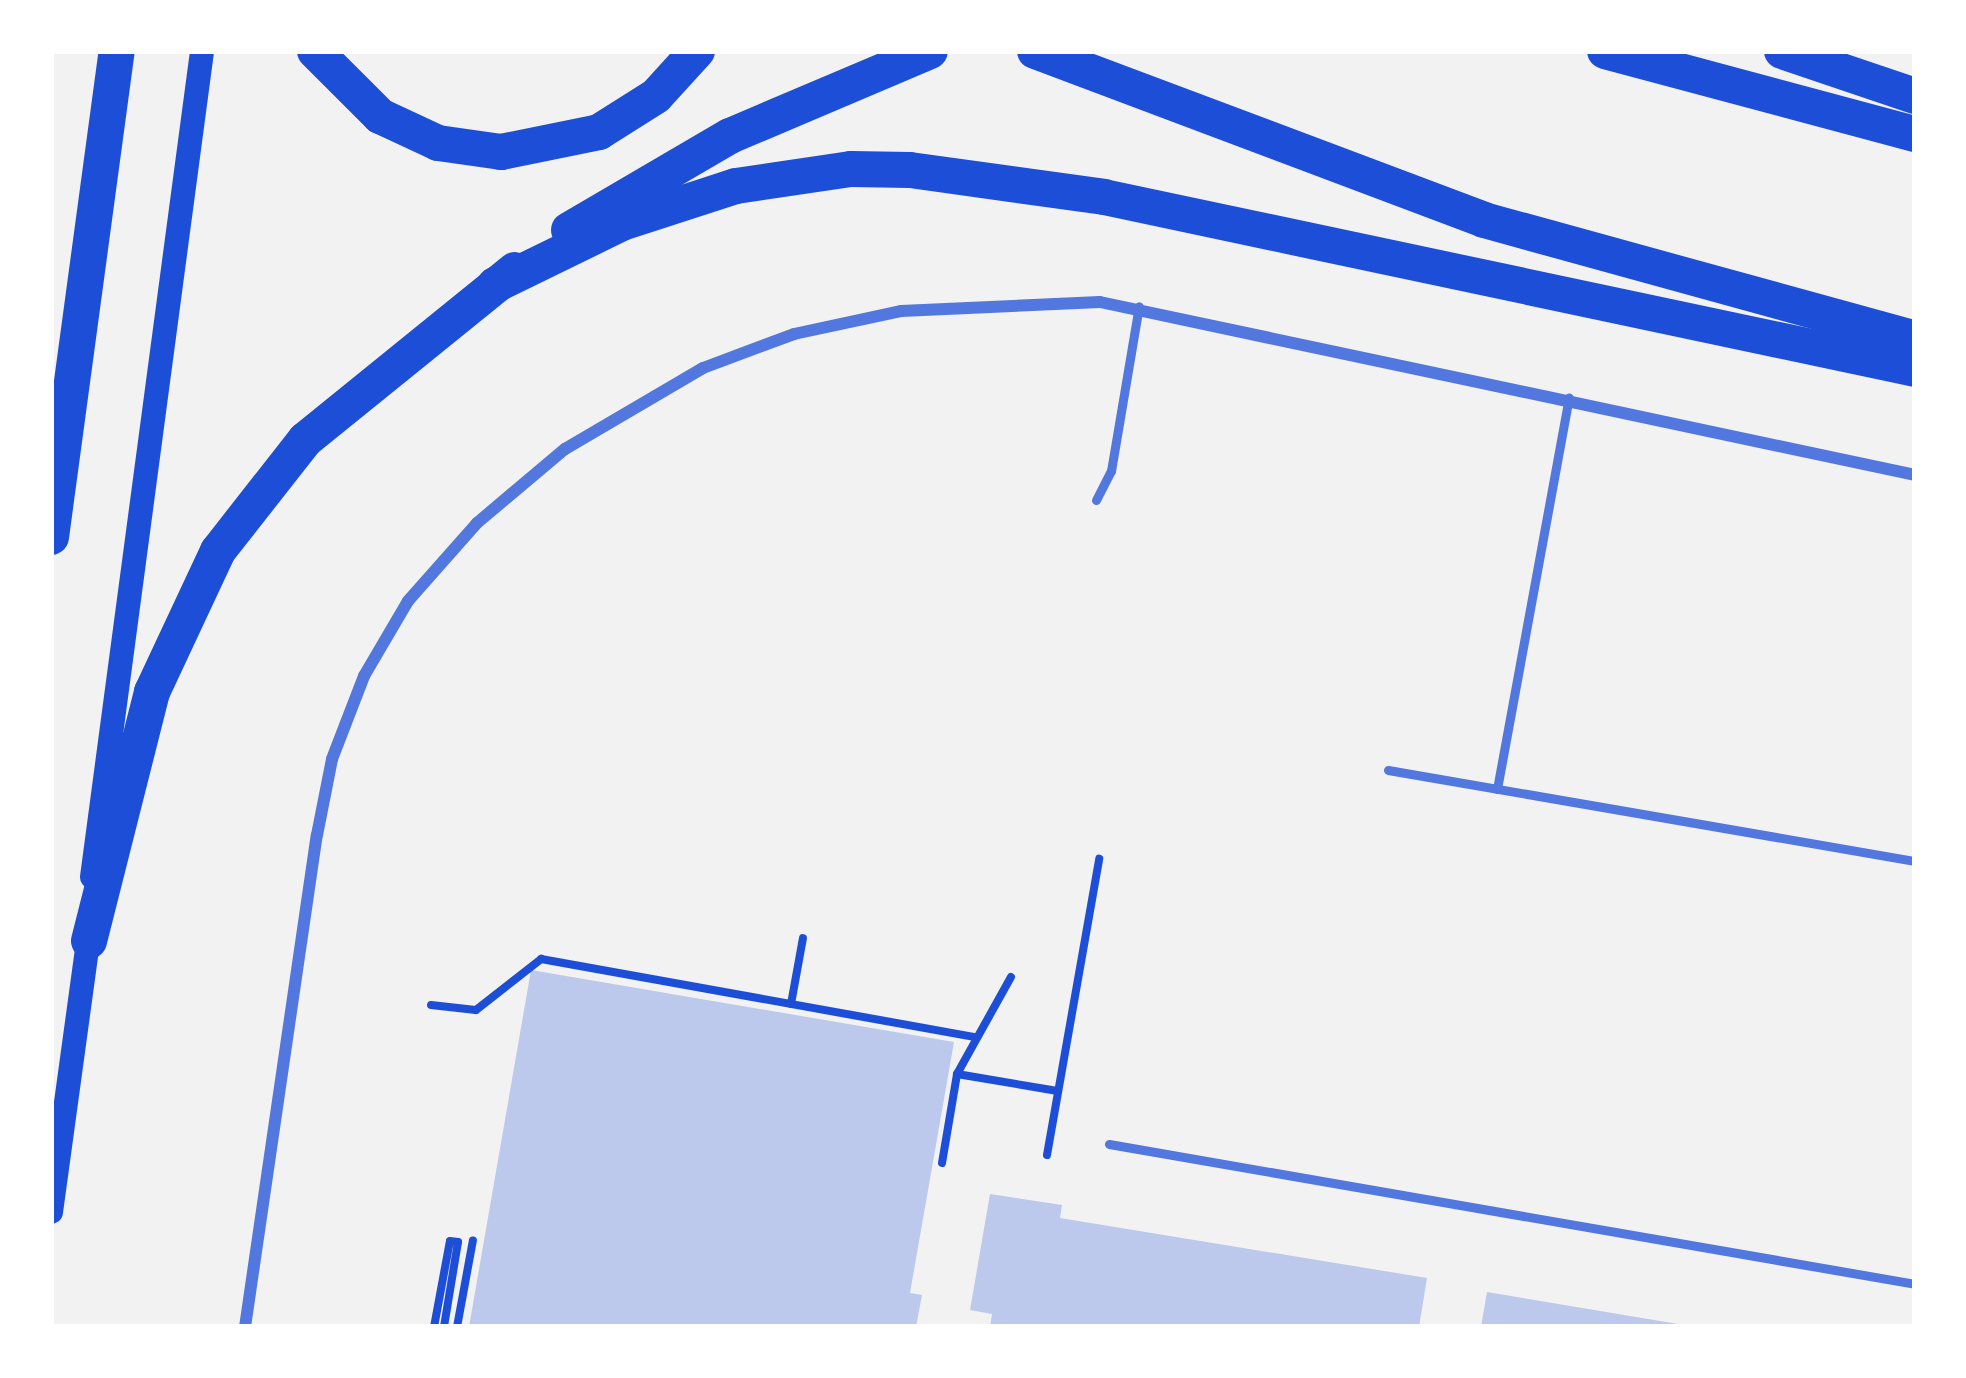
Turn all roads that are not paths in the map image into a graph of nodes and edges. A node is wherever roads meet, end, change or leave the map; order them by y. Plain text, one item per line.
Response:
1 (116, 51) edge
2 (202, 51) edge
3 (315, 51) edge
4 (697, 51) edge
5 (930, 51) edge
6 (1035, 51) edge
7 (1605, 51) edge
8 (1782, 51) edge
9 (1915, 96) edge
10 (1915, 134) edge
11 (495, 285) junction
12 (1139, 306) junction
13 (1915, 340) edge
14 (1915, 369) edge
15 (1569, 398) junction
16 (1915, 475) edge
17 (1096, 500) dead end
18 (51, 537) edge
19 (1388, 770) dead end
20 (1498, 789) junction
21 (1915, 862) edge
22 (89, 941) junction
23 (1109, 1144) dead end
24 (51, 1212) edge
25 (1915, 1284) edge
26 (245, 1327) edge

1 - 18 highway
2 - 22 main road
3 - 4 highway
5 - 11 highway
6 - 13 highway
7 - 10 highway
8 - 9 highway
11 - 14 highway
11 - 22 highway
12 - 15 street
12 - 17 lane
12 - 26 street
15 - 16 street
15 - 20 lane
19 - 20 lane
20 - 21 lane
22 - 24 main road
23 - 25 lane

